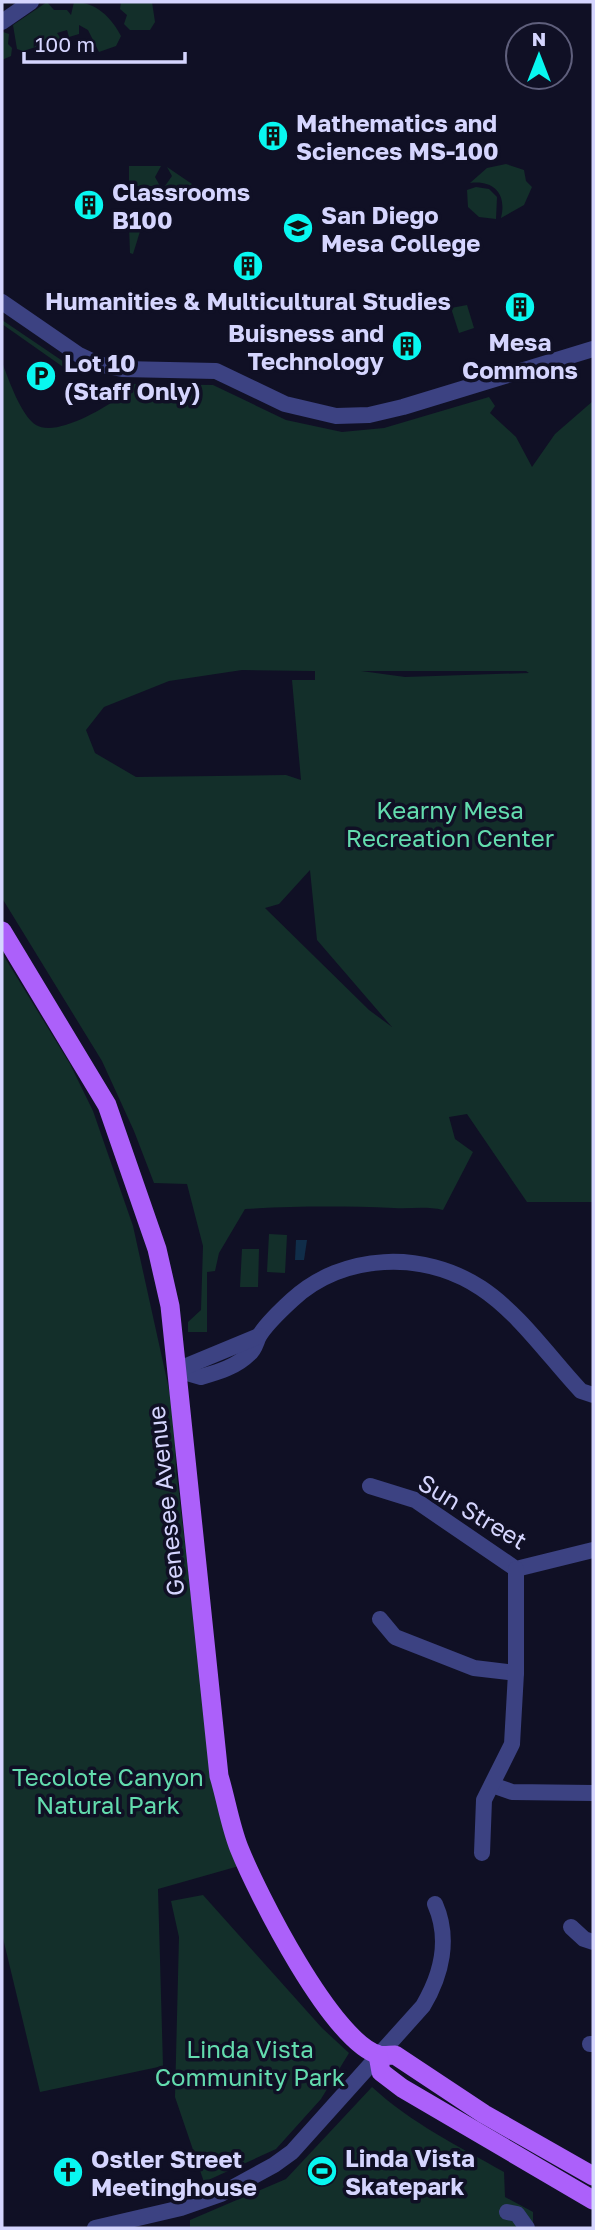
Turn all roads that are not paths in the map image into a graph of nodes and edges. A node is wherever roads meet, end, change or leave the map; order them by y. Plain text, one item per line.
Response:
1 (31, 2) edge
2 (2, 22) edge
3 (2, 302) edge
4 (593, 349) edge
5 (2, 931) edge
6 (177, 1370) junction
7 (593, 1395) edge
8 (370, 1486) dead end
9 (593, 1550) edge
10 (516, 1569) junction
11 (380, 1619) dead end
12 (516, 1673) junction
13 (492, 1785) junction
14 (593, 1793) edge
15 (482, 1853) dead end
16 (435, 1904) dead end
17 (571, 1927) dead end
18 (593, 1942) edge
19 (378, 2055) junction
20 (593, 2176) edge
21 (592, 2195) edge
22 (507, 2212) dead end
23 (95, 2228) edge
24 (527, 2228) edge

1 - 2 street
3 - 4 street
5 - 6 main road, Genesee Avenue
6 - 7 street
6 - 19 main road, Genesee Avenue
8 - 10 street, Sun Street
9 - 10 street, Sun Street
10 - 12 street
11 - 12 street
12 - 13 street
13 - 14 street
13 - 15 street
16 - 19 street
17 - 18 street
19 - 20 main road, Genesee Avenue
19 - 21 main road, Genesee Avenue
19 - 23 street
22 - 24 street

